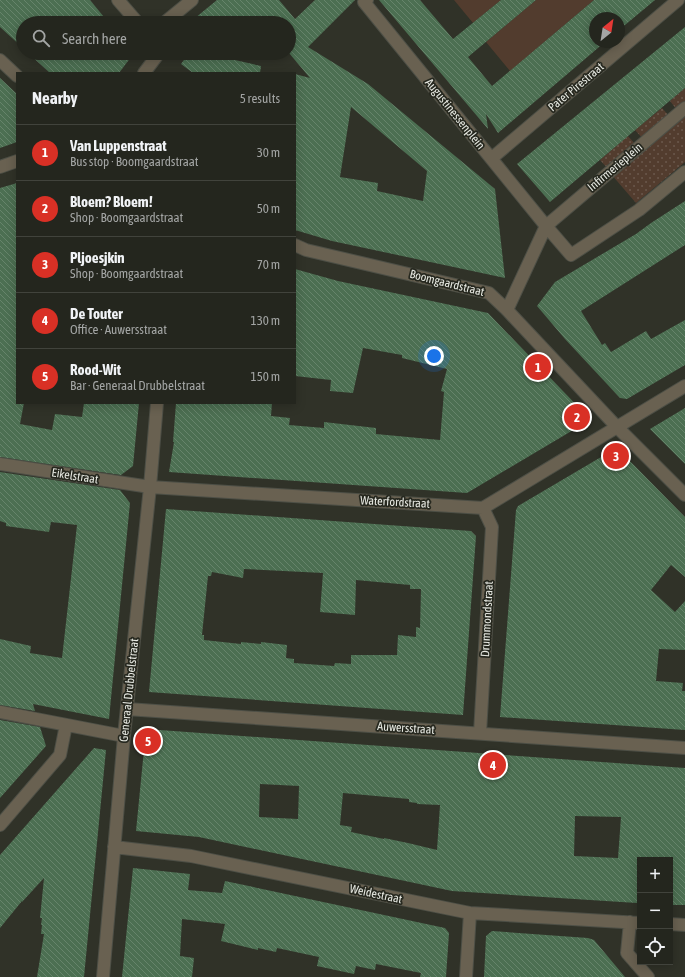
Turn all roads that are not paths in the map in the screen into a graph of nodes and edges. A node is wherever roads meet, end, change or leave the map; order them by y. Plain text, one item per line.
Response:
1 (118, 0) edge
2 (192, 0) edge
3 (678, 0) edge
4 (365, 1) edge
5 (132, 16) edge
6 (173, 16) edge
7 (0, 60) edge
8 (154, 60) edge
9 (145, 72) edge
10 (16, 75) edge
11 (685, 108) edge
12 (492, 158) junction
13 (16, 161) edge
14 (0, 167) edge
15 (685, 172) edge
16 (546, 226) junction
17 (296, 245) edge
18 (507, 310) junction
19 (685, 386) edge
20 (157, 404) edge
21 (617, 427) junction
22 (0, 464) edge
23 (150, 488) junction
24 (685, 495) edge
25 (483, 508) junction
26 (127, 709) junction
27 (0, 712) edge
28 (66, 725) junction
29 (480, 733) junction
30 (124, 736) junction
31 (685, 748) edge
32 (0, 825) edge
33 (114, 847) junction
34 (470, 913) junction
35 (635, 922) edge
36 (673, 924) edge
37 (685, 925) edge
38 (103, 977) edge
39 (466, 977) edge
40 (648, 977) edge

1 - 5 street
2 - 6 street
3 - 12 street, Pater Pirestraat
4 - 12 street, Augustinessenplein
7 - 10 street
8 - 9 street
11 - 16 street, Infirmerieplein
12 - 16 street, Augustinessenplein
13 - 14 street
15 - 16 street
16 - 18 street, Infirmerieplein
17 - 18 street, Boomgaardstraat
18 - 21 street, Boomgaardstraat
19 - 21 street
20 - 23 street, Generaal Drubbelstraat
21 - 24 street, Boomgaardstraat
21 - 25 street
22 - 23 street, Eikelstraat
23 - 25 street, Waterfordstraat
23 - 26 street, Generaal Drubbelstraat
25 - 29 street, Drummondstraat
26 - 29 street, Auwersstraat
26 - 30 street, Generaal Drubbelstraat
27 - 28 street
28 - 30 street
28 - 32 street
29 - 31 street, Auwersstraat
30 - 33 street, Generaal Drubbelstraat
33 - 34 street, Weidestraat
33 - 38 street, Generaal Drubbelstraat
34 - 35 street, Weidestraat
34 - 39 street
35 - 40 street
36 - 37 street

